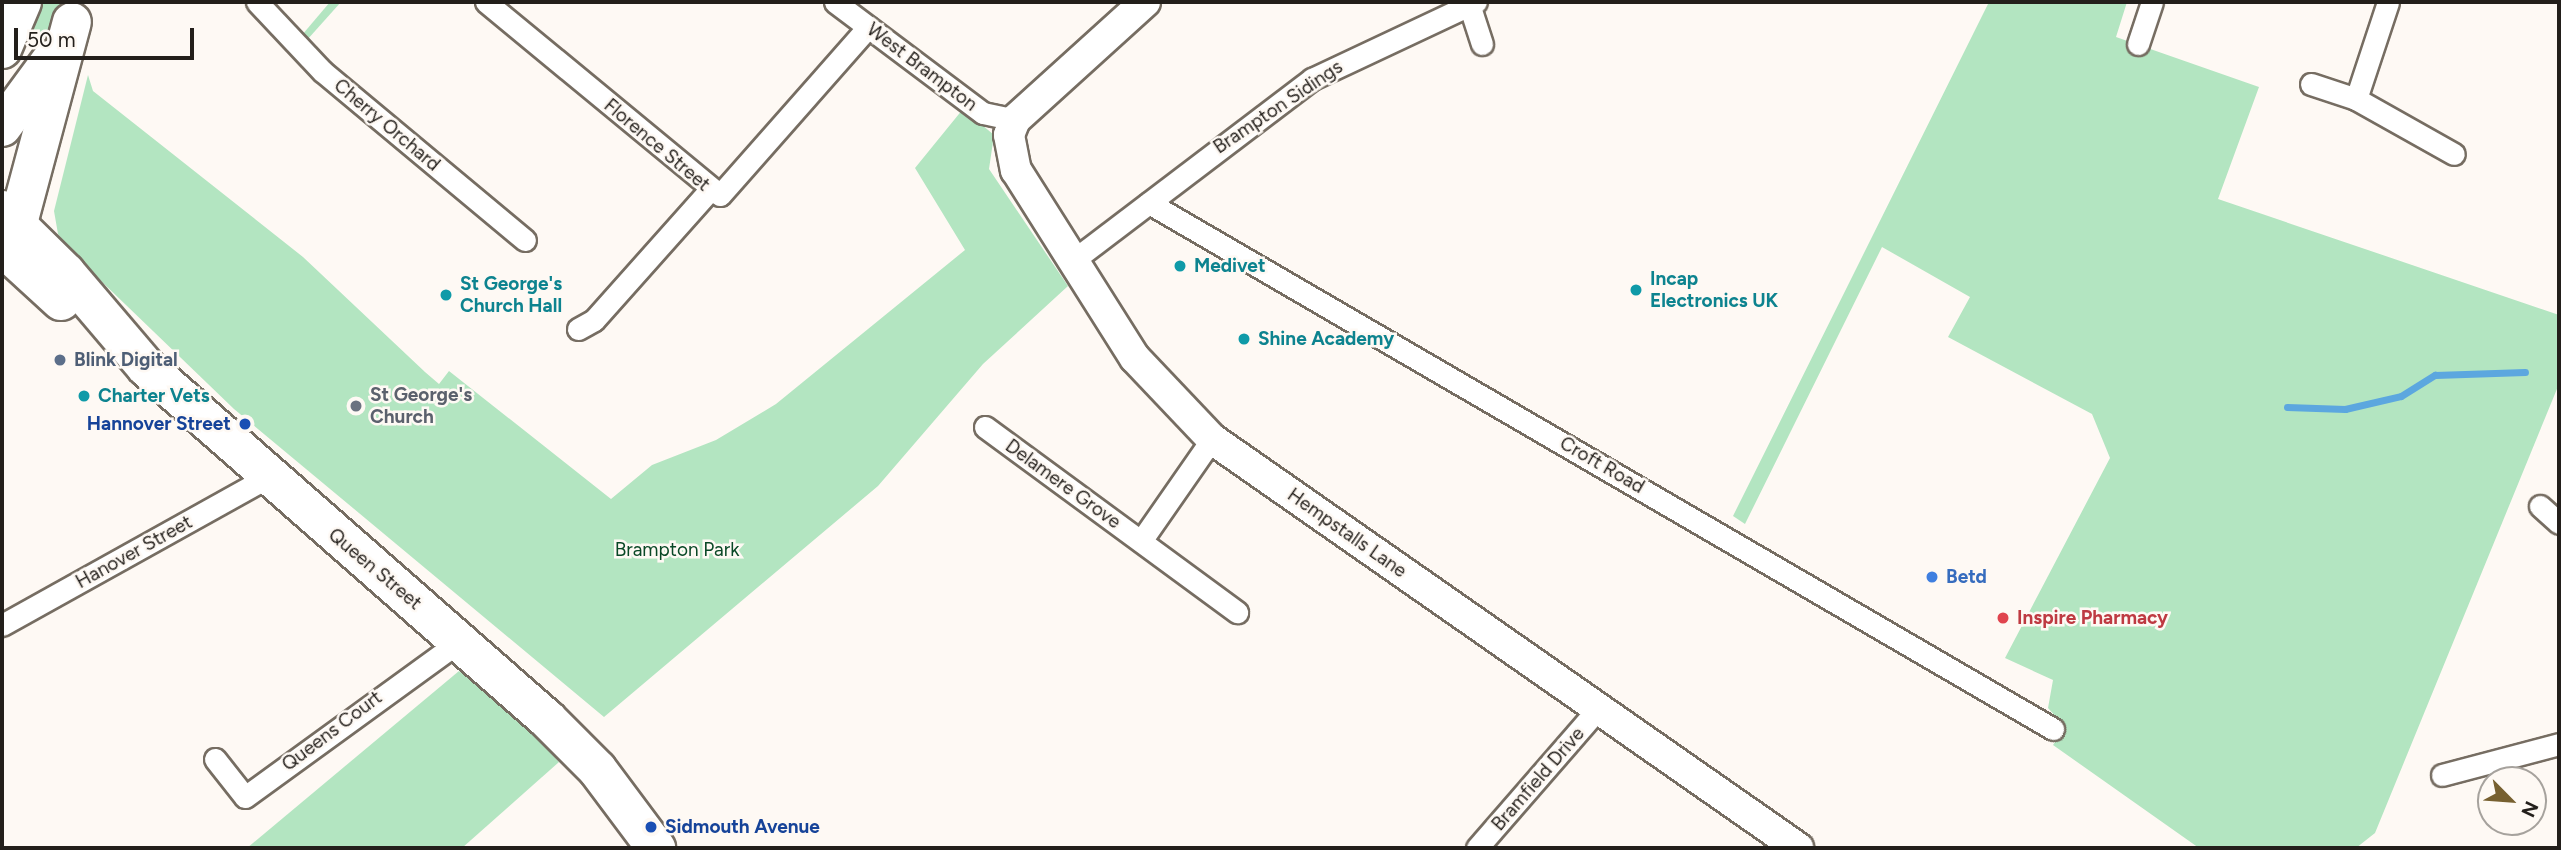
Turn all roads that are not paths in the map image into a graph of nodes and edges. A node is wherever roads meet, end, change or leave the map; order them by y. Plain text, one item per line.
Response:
1 (22, 2) edge
2 (257, 2) edge
3 (486, 2) edge
4 (835, 2) edge
5 (1145, 2) edge
6 (2152, 2) edge
7 (2388, 2) edge
8 (1472, 3) edge
9 (77, 12) edge
10 (868, 27) junction
11 (1482, 44) dead end
12 (2138, 44) dead end
13 (2, 49) edge
14 (2311, 84) dead end
15 (2356, 99) junction
16 (1015, 120) junction
17 (2, 127) edge
18 (2454, 154) dead end
19 (710, 190) junction
20 (1149, 203) junction
21 (7, 227) edge
22 (525, 240) dead end
23 (1070, 262) junction
24 (578, 329) dead end
25 (985, 427) dead end
26 (1212, 439) junction
27 (266, 478) junction
28 (2540, 506) dead end
29 (2559, 523) edge
30 (1141, 541) junction
31 (1237, 612) dead end
32 (2, 625) edge
33 (460, 641) junction
34 (1598, 709) junction
35 (2053, 729) dead end
36 (2559, 744) edge
37 (215, 759) dead end
38 (2442, 775) dead end
39 (654, 847) edge
40 (1477, 848) edge
41 (1798, 848) edge

1 - 13 highway
2 - 22 street, Cherry Orchard
3 - 19 street, Florence Street
4 - 10 street, West Brampton
5 - 16 street
6 - 12 street
7 - 15 street
8 - 11 street, Brampton Sidings
8 - 20 street, Brampton Sidings
9 - 17 highway
9 - 21 highway
10 - 16 street, West Brampton
10 - 19 street, Florence Street
14 - 15 street
15 - 18 street
16 - 23 street, Hempstalls Lane
19 - 24 street
20 - 23 street, Brampton Sidings
20 - 35 street, Croft Road
21 - 27 highway, Queen Street
23 - 26 street, Hempstalls Lane
25 - 30 street, Delamere Grove
26 - 30 street, Delamere Grove
26 - 34 street, Hempstalls Lane
27 - 32 street, Hanover Street
27 - 33 highway, Queen Street
28 - 29 street
30 - 31 street, Delamere Grove
33 - 37 street, Queens Court
33 - 39 highway, Queen Street
34 - 40 street, Bramfield Drive
34 - 41 street, Hempstalls Lane
36 - 38 street

